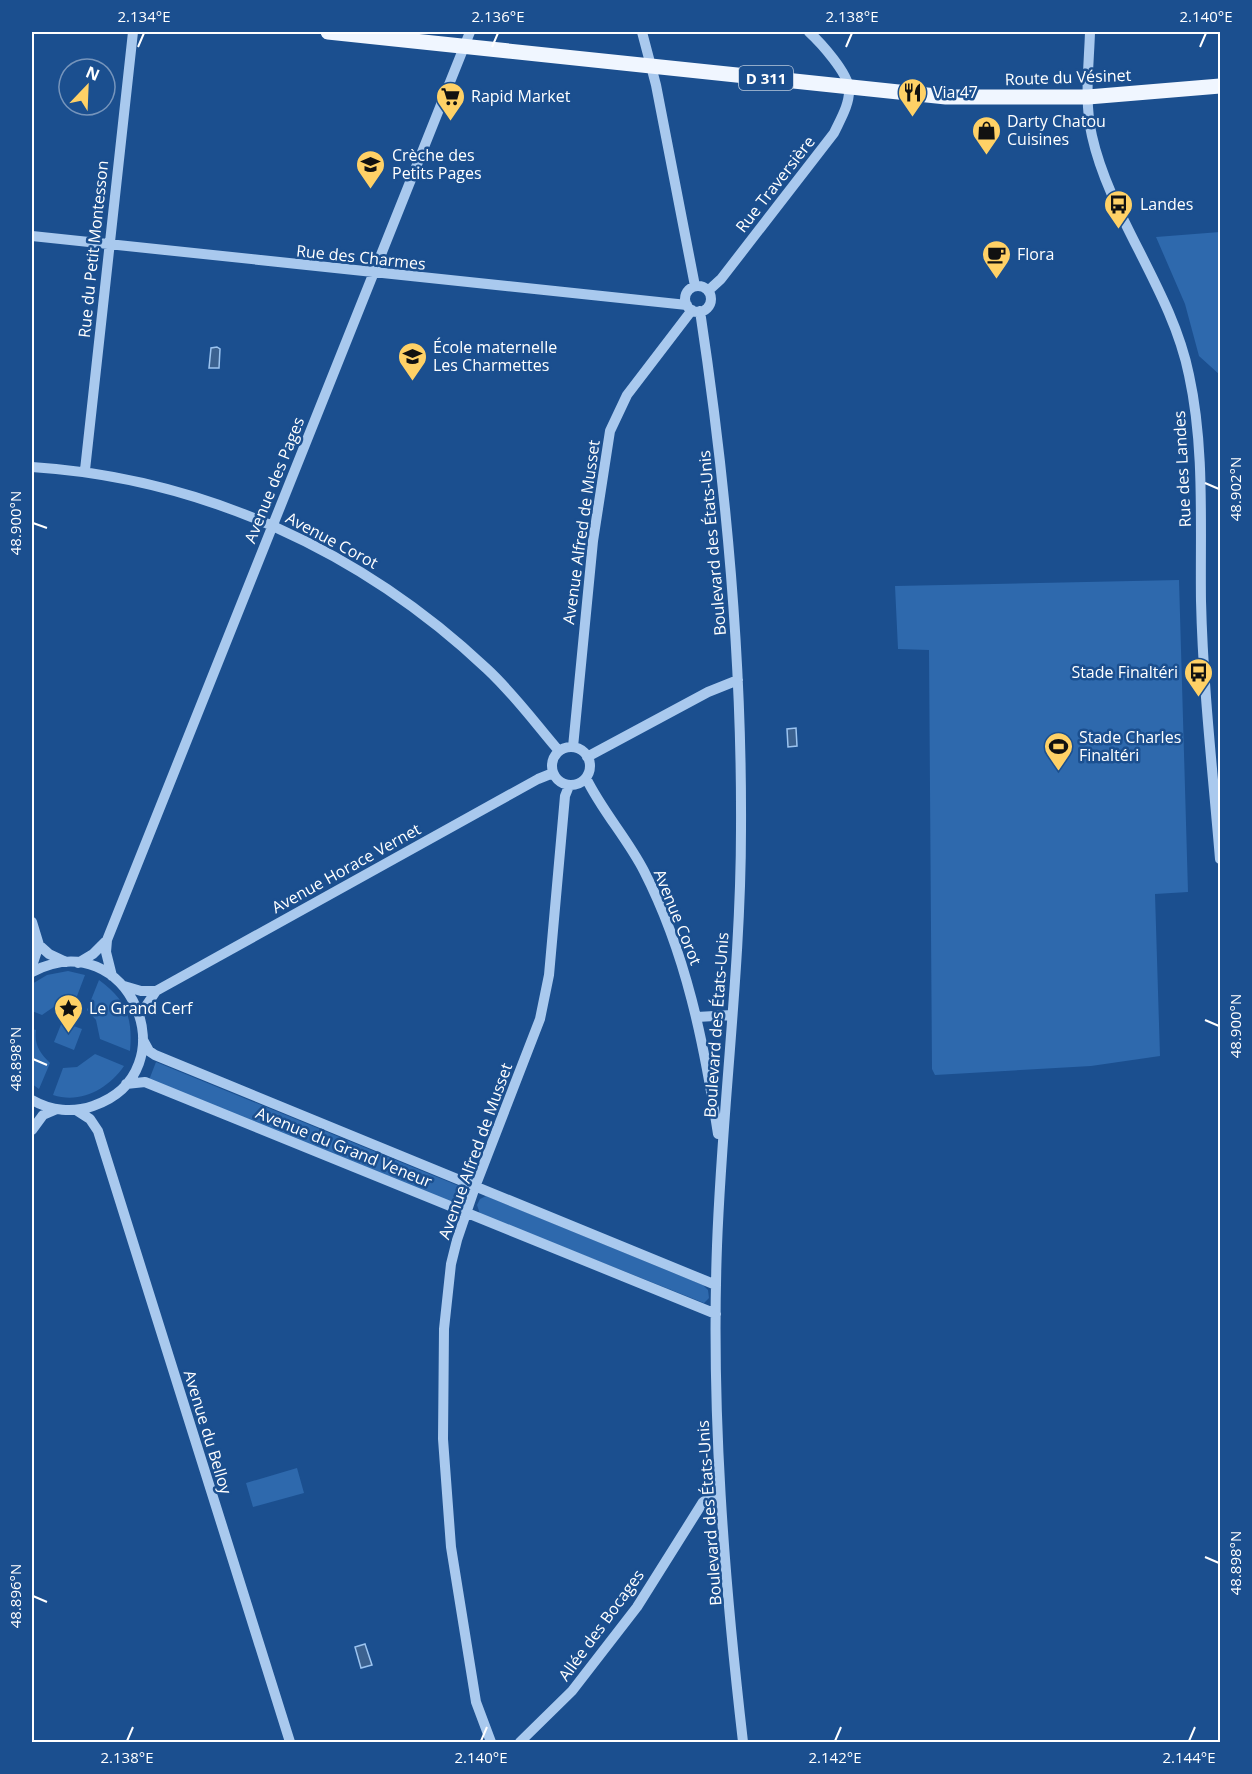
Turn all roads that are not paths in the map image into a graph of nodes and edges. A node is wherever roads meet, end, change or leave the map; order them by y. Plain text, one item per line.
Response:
1 (133, 32) edge
2 (328, 32) edge
3 (642, 32) edge
4 (809, 32) edge
5 (1090, 32) edge
6 (467, 39) edge
7 (651, 66) junction
8 (1221, 86) edge
9 (849, 87) junction
10 (1088, 97) junction
11 (32, 236) edge
12 (108, 244) junction
13 (373, 274) junction
14 (695, 286) junction
15 (709, 290) junction
16 (693, 309) junction
17 (32, 467) edge
18 (85, 470) junction
19 (271, 525) junction
20 (738, 680) junction
21 (573, 747) junction
22 (559, 751) junction
23 (587, 756) junction
24 (553, 774) junction
25 (586, 778) junction
26 (569, 786) junction
27 (1221, 859) edge
28 (32, 922) edge
29 (107, 940) junction
30 (39, 945) junction
31 (66, 962) junction
32 (78, 963) junction
33 (32, 966) edge
34 (32, 972) edge
35 (111, 975) junction
36 (124, 986) junction
37 (156, 991) junction
38 (140, 1015) junction
39 (732, 1015) junction
40 (697, 1017) junction
41 (143, 1040) junction
42 (126, 1084) junction
43 (32, 1100) edge
44 (105, 1101) junction
45 (32, 1107) edge
46 (57, 1109) junction
47 (76, 1110) junction
48 (32, 1130) edge
49 (98, 1131) junction
50 (721, 1152) junction
51 (475, 1186) junction
52 (466, 1212) junction
53 (716, 1286) junction
54 (716, 1314) junction
55 (720, 1494) junction
56 (290, 1743) edge
57 (491, 1743) edge
58 (520, 1743) edge
59 (743, 1743) edge

1 - 12 street, Rue du Petit Montesson
2 - 6 main road, D 311
3 - 7 street
4 - 9 street
5 - 10 street, Rue des Landes
6 - 7 main road, D 311
6 - 13 street, Avenue des Pages
7 - 9 main road, D 311
7 - 14 street
8 - 10 main road, Route du Vésinet / D 311
9 - 10 main road, Route du Vésinet / D 311
9 - 15 street, Rue Traversière
10 - 27 street, Rue des Landes
11 - 12 street, Rue des Charmes
12 - 13 street, Rue des Charmes
12 - 18 street, Rue du Petit Montesson
13 - 16 street, Rue des Charmes
13 - 19 street, Avenue des Pages
14 - 15 street
14 - 16 street
15 - 16 street, Rue Traversière
16 - 20 street, Boulevard des États-Unis
16 - 21 street, Avenue Alfred de Musset
17 - 18 street, Avenue Corot
18 - 19 street, Avenue Corot
19 - 22 street, Avenue Corot
19 - 29 street, Avenue des Pages
20 - 23 street
20 - 39 street, Boulevard des États-Unis
21 - 22 street
21 - 23 street
22 - 24 street
23 - 25 street
24 - 26 street
24 - 37 street, Avenue Horace Vernet
25 - 26 street
25 - 40 street, Avenue Corot
26 - 51 street, Avenue Alfred de Musset
28 - 30 street
29 - 32 street
29 - 35 street
30 - 31 street
30 - 33 street
31 - 32 street
31 - 34 street
32 - 35 street
35 - 36 street
36 - 37 street
36 - 38 street
37 - 38 street
38 - 41 street
39 - 40 street
39 - 50 street, Boulevard des États-Unis
40 - 50 street, Avenue Corot
41 - 42 street
41 - 51 street, Avenue du Grand Veneur
42 - 44 street
42 - 52 street, Avenue du Grand Veneur
43 - 46 street
44 - 47 street
44 - 49 street
45 - 48 street
46 - 47 street
46 - 48 street
47 - 49 street
49 - 56 street, Avenue du Belloy
50 - 53 street, Boulevard des États-Unis
51 - 52 street, Avenue Alfred de Musset
51 - 53 street, Avenue du Grand Veneur
52 - 54 street, Avenue du Grand Veneur
52 - 57 street, Avenue Alfred de Musset
53 - 54 street, Boulevard des États-Unis
54 - 55 street, Boulevard des États-Unis
55 - 58 street, Allée des Bocages
55 - 59 street, Boulevard des États-Unis

